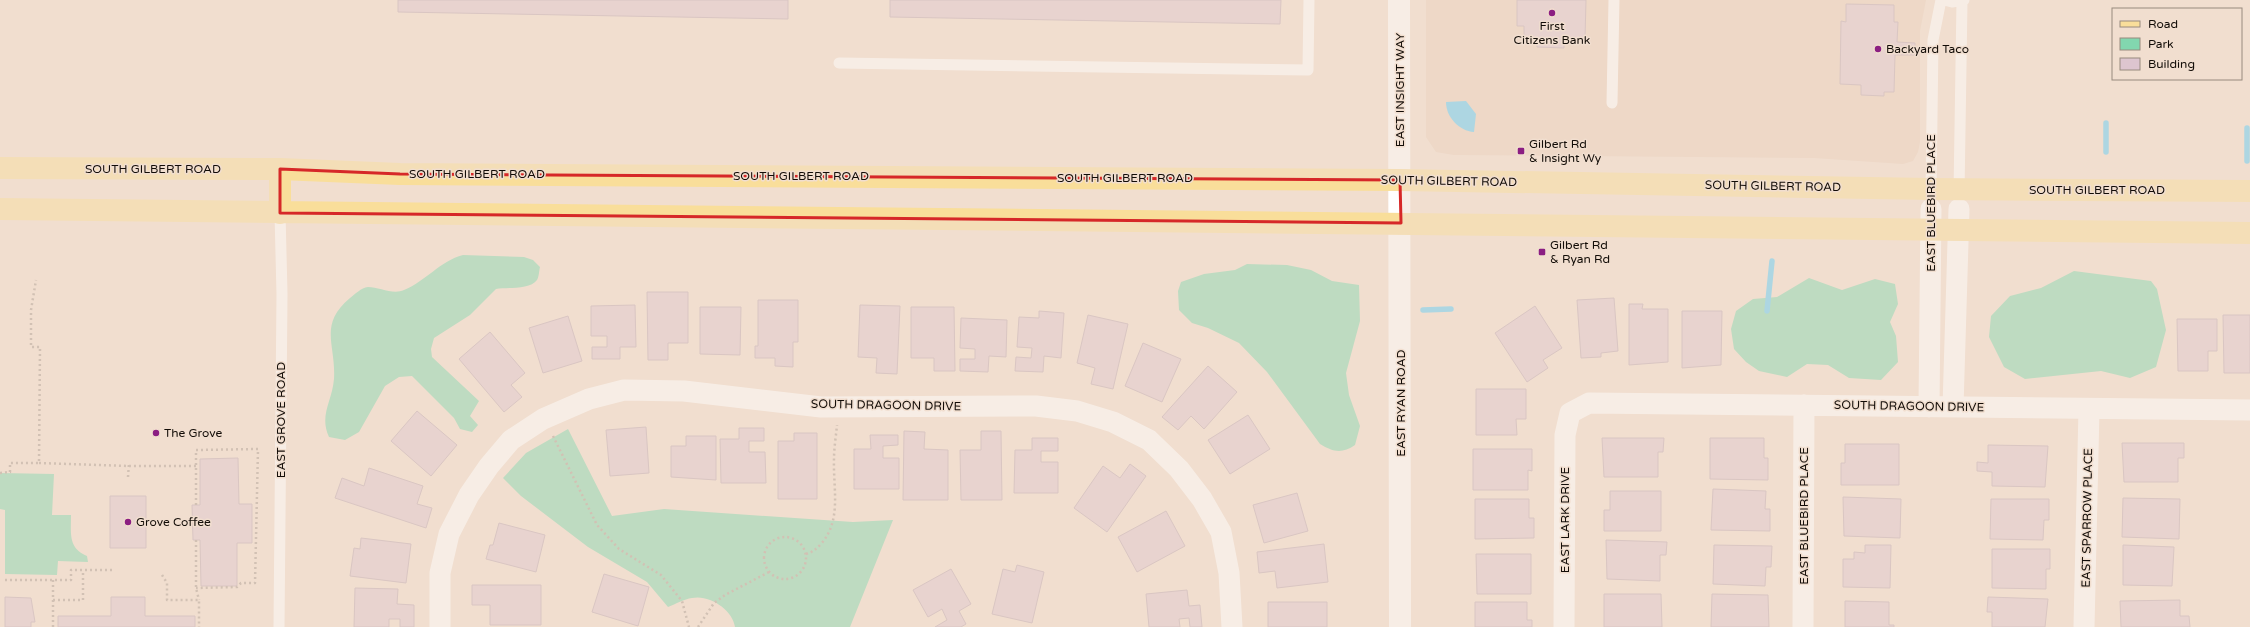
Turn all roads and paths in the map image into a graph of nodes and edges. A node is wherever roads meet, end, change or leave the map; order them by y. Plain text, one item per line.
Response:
1 (1309, 0) edge
2 (1399, 0) edge
3 (1614, 0) edge
4 (1941, 0) edge
5 (1944, 0) edge
6 (1963, 0) edge
7 (838, 63) dead end
8 (1612, 103) dead end
9 (0, 168) edge
10 (280, 169) junction
11 (1400, 180) junction
12 (2250, 191) edge
13 (1931, 209) junction
14 (1959, 209) junction
15 (0, 210) edge
16 (280, 213) junction
17 (1401, 223) junction
18 (2250, 233) edge
19 (36, 280) dead end
20 (1804, 405) junction
21 (838, 407) junction
22 (1929, 407) junction
23 (1953, 407) junction
24 (2089, 408) junction
25 (2250, 410) edge
26 (1570, 413) joint
27 (538, 422) junction
28 (39, 463) junction
29 (128, 465) junction
30 (196, 466) junction
31 (0, 472) edge
32 (128, 477) dead end
33 (196, 505) dead end
34 (196, 540) dead end
35 (806, 554) junction
36 (83, 570) junction
37 (114, 570) dead end
38 (769, 572) junction
39 (162, 575) dead end
40 (5, 580) dead end
41 (53, 580) junction
42 (196, 588) junction
43 (53, 600) junction
44 (199, 600) junction
45 (53, 627) edge
46 (199, 627) edge
47 (279, 627) edge
48 (440, 627) edge
49 (689, 627) edge
50 (698, 627) edge
51 (1232, 627) edge
52 (1400, 627) edge
53 (1564, 627) edge
54 (1803, 627) edge
55 (2084, 627) edge

1 - 7 lane
2 - 11 street, EAST INSIGHT WAY
3 - 8 lane
4 - 13 lane, EAST BLUEBIRD PLACE
5 - 6 lane
6 - 14 lane
9 - 10 main road, SOUTH GILBERT ROAD
10 - 11 main road, SOUTH GILBERT ROAD
10 - 16 main road
11 - 13 main road, SOUTH GILBERT ROAD
11 - 17 street, EAST RYAN ROAD
12 - 14 main road, SOUTH GILBERT ROAD
13 - 14 main road, SOUTH GILBERT ROAD
13 - 14 main road, SOUTH GILBERT ROAD
13 - 17 main road, SOUTH GILBERT ROAD
13 - 22 street, EAST BLUEBIRD PLACE
14 - 18 main road, SOUTH GILBERT ROAD
14 - 23 street
15 - 16 main road, SOUTH GILBERT ROAD
16 - 17 main road, SOUTH GILBERT ROAD
16 - 47 lane, EAST GROVE ROAD
17 - 52 street, EAST RYAN ROAD
19 - 28 path
20 - 22 street, SOUTH DRAGOON DRIVE
20 - 26 street, SOUTH DRAGOON DRIVE
20 - 54 street, EAST BLUEBIRD PLACE
21 - 27 street, SOUTH DRAGOON DRIVE
21 - 35 path
21 - 51 street, SOUTH DRAGOON DRIVE
22 - 23 street, SOUTH DRAGOON DRIVE
23 - 24 street, SOUTH DRAGOON DRIVE
24 - 25 street, SOUTH DRAGOON DRIVE
24 - 55 street, EAST SPARROW PLACE
26 - 53 street, EAST LARK DRIVE
27 - 48 street, SOUTH DRAGOON DRIVE
27 - 49 path
28 - 29 path
28 - 31 path
29 - 30 path
29 - 32 path
30 - 33 path
30 - 42 path
34 - 42 path
35 - 38 path
35 - 38 path
36 - 37 path
36 - 41 path
36 - 43 path
38 - 50 path
39 - 44 path
40 - 41 path
41 - 43 path
42 - 44 path
43 - 45 path
44 - 46 path

